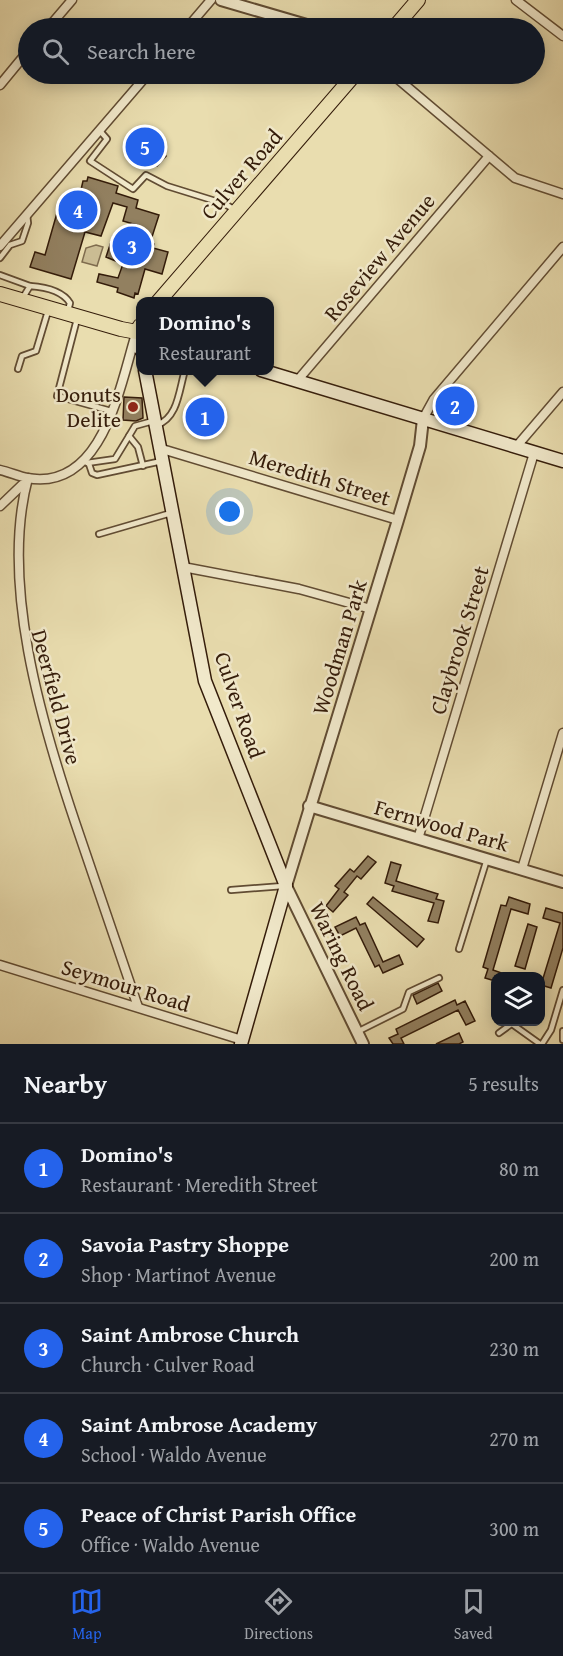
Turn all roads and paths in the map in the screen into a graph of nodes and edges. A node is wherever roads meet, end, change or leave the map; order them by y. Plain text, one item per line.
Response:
1 (72, 0) edge
2 (211, 0) edge
3 (221, 0) edge
4 (418, 0) edge
5 (516, 0) edge
6 (57, 18) edge
7 (196, 18) edge
8 (283, 18) edge
9 (403, 18) edge
10 (540, 18) edge
11 (545, 22) edge
12 (563, 36) edge
13 (18, 63) edge
14 (139, 84) edge
15 (346, 84) edge
16 (405, 84) edge
17 (0, 85) edge
18 (99, 130) junction
19 (80, 153) junction
20 (489, 156) junction
21 (90, 161) junction
22 (563, 194) edge
23 (237, 212) junction
24 (27, 214) junction
25 (0, 246) edge
26 (563, 248) edge
27 (0, 258) edge
28 (0, 275) edge
29 (30, 286) junction
30 (0, 294) edge
31 (162, 297) edge
32 (21, 300) junction
33 (49, 309) junction
34 (73, 316) junction
35 (136, 330) edge
36 (136, 340) edge
37 (18, 369) dead end
38 (274, 374) edge
39 (146, 375) edge
40 (183, 375) edge
41 (297, 381) junction
42 (563, 392) edge
43 (111, 411) junction
44 (423, 419) junction
45 (156, 423) junction
46 (129, 436) junction
47 (516, 447) junction
48 (534, 453) junction
49 (163, 455) junction
50 (563, 461) edge
51 (86, 463) junction
52 (143, 466) junction
53 (0, 470) edge
54 (28, 478) junction
55 (0, 506) edge
56 (174, 512) junction
57 (398, 520) junction
58 (99, 534) dead end
59 (183, 567) junction
60 (371, 609) junction
61 (563, 733) edge
62 (309, 806) junction
63 (418, 839) junction
64 (487, 859) junction
65 (522, 869) junction
66 (563, 882) edge
67 (286, 886) junction
68 (231, 890) dead end
69 (459, 949) dead end
70 (0, 965) edge
71 (439, 978) dead end
72 (563, 990) edge
73 (138, 1007) junction
74 (508, 1026) edge
75 (517, 1026) edge
76 (563, 1031) edge
77 (357, 1032) junction
78 (499, 1032) dead end
79 (563, 1040) edge
80 (241, 1042) edge
81 (363, 1044) edge
82 (541, 1044) edge

1 - 6 street
2 - 7 street
3 - 8 street
4 - 9 main road
5 - 10 street
11 - 12 street
13 - 17 street
14 - 18 street
15 - 23 main road, Culver Road
16 - 20 street
18 - 19 street
18 - 21 lane
19 - 21 lane
19 - 24 street
20 - 22 street
20 - 41 street, Roseview Avenue
21 - 23 lane
23 - 31 main road, Culver Road
24 - 25 street
24 - 27 lane
26 - 44 street
28 - 29 lane
29 - 32 lane
29 - 34 lane
30 - 32 main road
32 - 33 main road
33 - 34 main road
33 - 37 lane
34 - 35 main road
34 - 43 lane
36 - 43 street
38 - 41 main road
39 - 45 main road, Culver Road
40 - 45 lane
41 - 44 main road
42 - 47 street
43 - 51 street
44 - 47 main road
44 - 57 street, Woodman Park
45 - 46 lane
45 - 49 main road, Culver Road
46 - 51 lane
46 - 52 lane
47 - 48 main road
48 - 50 main road
48 - 63 street, Claybrook Street
49 - 52 lane
49 - 56 main road, Culver Road
49 - 57 street, Meredith Street
51 - 52 lane
51 - 54 street
53 - 54 street
54 - 55 street
54 - 73 street, Deerfield Drive
56 - 58 lane
56 - 59 main road, Culver Road
57 - 60 street, Woodman Park
59 - 60 street
59 - 67 main road, Culver Road
60 - 62 street, Woodman Park
61 - 65 street
62 - 63 street, Fernwood Park
62 - 67 street, Woodman Park
63 - 64 street, Fernwood Park
64 - 65 street, Fernwood Park
64 - 69 lane
65 - 66 street, Fernwood Park
67 - 68 lane
67 - 77 street, Waring Road
67 - 80 main road
70 - 73 street, Seymour Road
71 - 77 lane
72 - 82 lane
73 - 80 street, Seymour Road
74 - 78 lane
75 - 82 lane
76 - 79 lane
77 - 81 street, Waring Road

